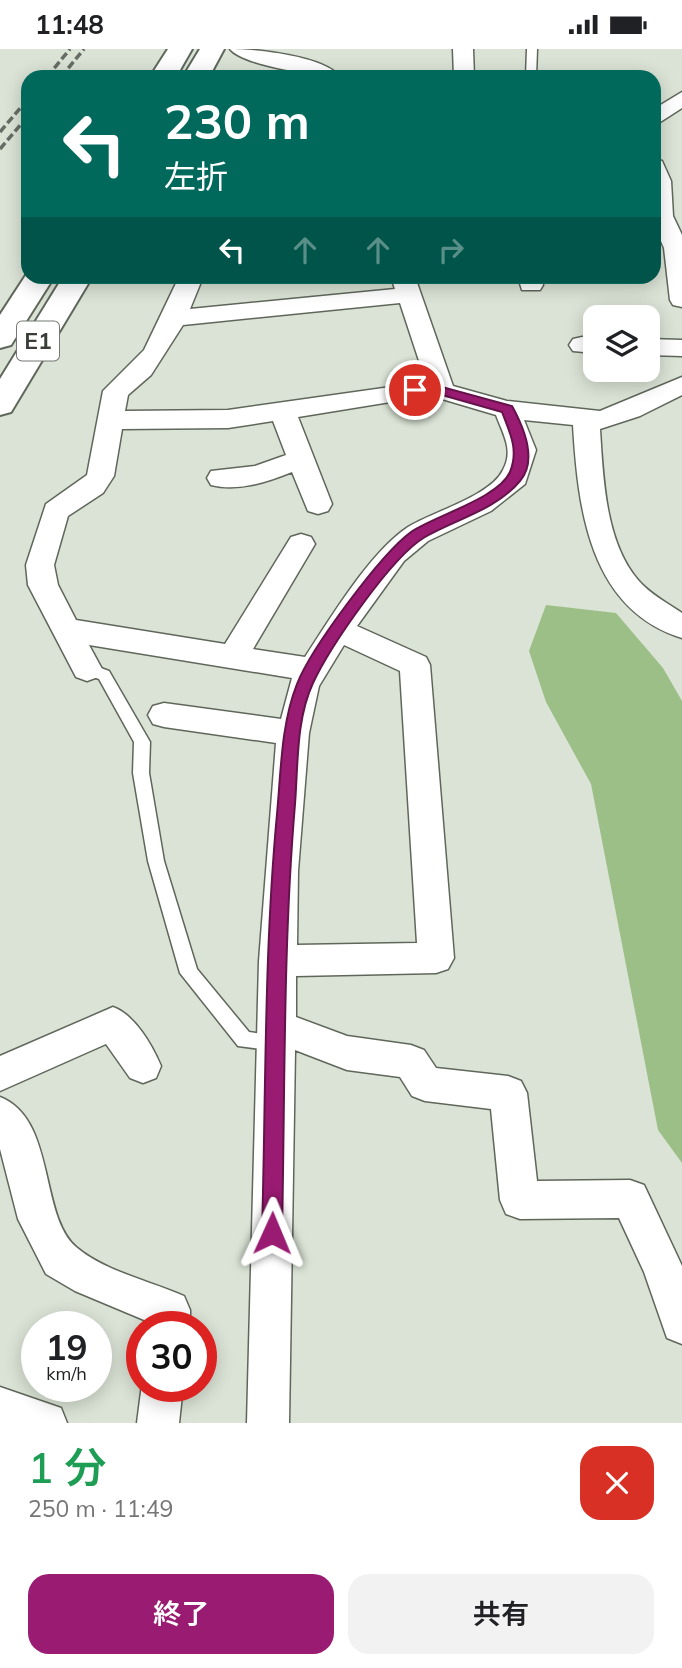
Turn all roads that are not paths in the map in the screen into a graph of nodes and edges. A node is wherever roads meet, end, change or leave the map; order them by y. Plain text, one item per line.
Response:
1 (180, 49) edge
2 (212, 49) edge
3 (240, 49) edge
4 (463, 49) edge
5 (532, 49) edge
6 (167, 70) edge
7 (200, 70) edge
8 (317, 70) edge
9 (464, 70) edge
10 (531, 70) edge
11 (682, 98) edge
12 (661, 114) edge
13 (661, 193) edge
14 (35, 284) edge
15 (73, 284) edge
16 (188, 284) edge
17 (406, 286) edge
18 (682, 300) edge
19 (176, 318) junction
20 (0, 338) edge
21 (660, 347) edge
22 (682, 348) edge
23 (682, 385) edge
24 (442, 391) junction
25 (0, 405) edge
26 (508, 409) junction
27 (283, 411) junction
28 (586, 418) junction
29 (111, 420) junction
30 (301, 459) junction
31 (221, 478) dead end
32 (318, 504) dead end
33 (301, 544) dead end
34 (682, 627) edge
35 (338, 630) junction
36 (67, 631) junction
37 (233, 657) junction
38 (87, 669) joint
39 (313, 670) junction
40 (164, 715) joint
41 (134, 727) junction
42 (293, 733) junction
43 (277, 961) junction
44 (276, 1035) junction
45 (143, 1066) dead end
46 (0, 1074) edge
47 (0, 1115) edge
48 (170, 1311) edge
49 (682, 1323) edge
50 (160, 1402) edge
51 (0, 1408) edge
52 (46, 1423) edge
53 (158, 1423) edge
54 (268, 1423) edge

1 - 6 highway
2 - 7 highway
3 - 8 street
4 - 9 street
5 - 10 lane
11 - 12 street
13 - 18 street
14 - 20 highway, E1
15 - 25 highway, E1
16 - 19 street
17 - 19 street
17 - 24 street
19 - 29 street
21 - 22 street
23 - 28 street
24 - 26 street
24 - 27 street
26 - 28 street
26 - 35 street
27 - 29 street
27 - 30 street
28 - 34 street
29 - 36 street
30 - 31 street
30 - 32 street
33 - 37 street
35 - 39 street
35 - 43 street
36 - 37 street
36 - 38 street
37 - 39 street
38 - 41 lane
39 - 42 street
40 - 41 lane
40 - 42 street
41 - 44 lane
42 - 43 street
43 - 44 street
44 - 49 street
44 - 54 street
45 - 46 street
47 - 48 street
50 - 53 street
51 - 52 street

